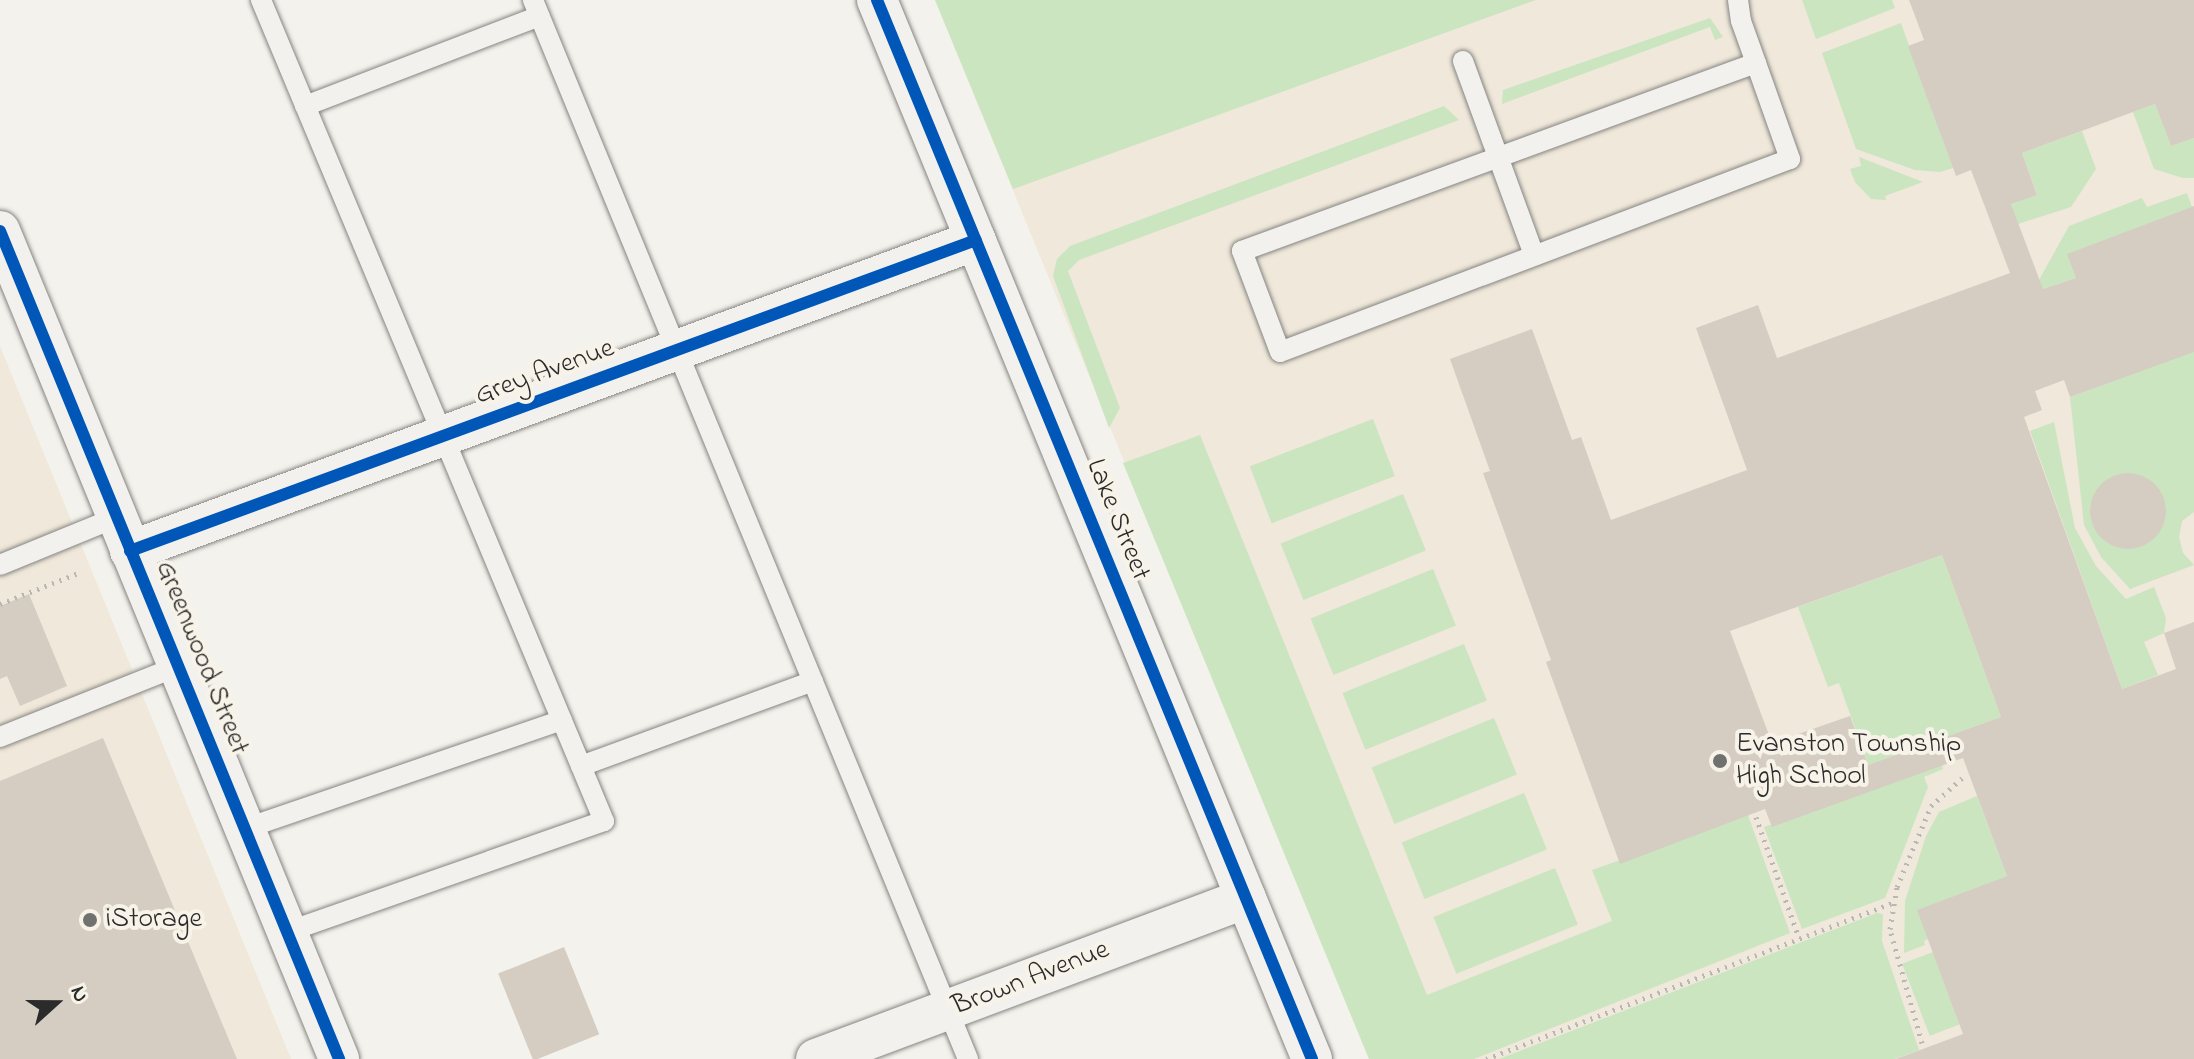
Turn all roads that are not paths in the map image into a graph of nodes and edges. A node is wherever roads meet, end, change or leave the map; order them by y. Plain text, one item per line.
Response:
1 (261, 0) edge
2 (877, 0) edge
3 (1738, 0) edge
4 (536, 8) edge
5 (1463, 61) dead end
6 (1756, 63) junction
7 (305, 106) junction
8 (1498, 156) junction
9 (0, 231) edge
10 (976, 240) junction
11 (1534, 255) junction
12 (677, 350) junction
13 (441, 437) junction
14 (124, 534) junction
15 (0, 565) edge
16 (178, 666) junction
17 (813, 681) junction
18 (562, 720) junction
19 (0, 737) edge
20 (581, 766) junction
21 (244, 829) junction
22 (1246, 898) junction
23 (287, 932) junction
24 (948, 1010) junction
25 (339, 1059) edge
26 (816, 1059) edge
27 (968, 1059) edge
28 (1312, 1059) edge

1 - 7 lane
2 - 10 street, Lake Street
3 - 6 lane
4 - 7 lane
4 - 12 lane
5 - 8 lane
6 - 8 lane
6 - 11 lane
7 - 13 lane
8 - 11 lane
8 - 11 lane
9 - 14 street, Greenwood Street
10 - 12 street, Grey Avenue
10 - 22 street, Lake Street
12 - 13 street, Grey Avenue
12 - 17 lane
13 - 14 street, Grey Avenue
13 - 18 lane
14 - 15 lane
14 - 16 street, Greenwood Street
16 - 19 lane
16 - 21 street, Greenwood Street
17 - 20 lane
17 - 24 lane
18 - 20 lane
18 - 21 lane
20 - 23 lane
21 - 23 street, Greenwood Street
22 - 24 street, Brown Avenue
22 - 28 street, Lake Street
23 - 25 street, Greenwood Street
24 - 26 street, Brown Avenue
24 - 27 lane

